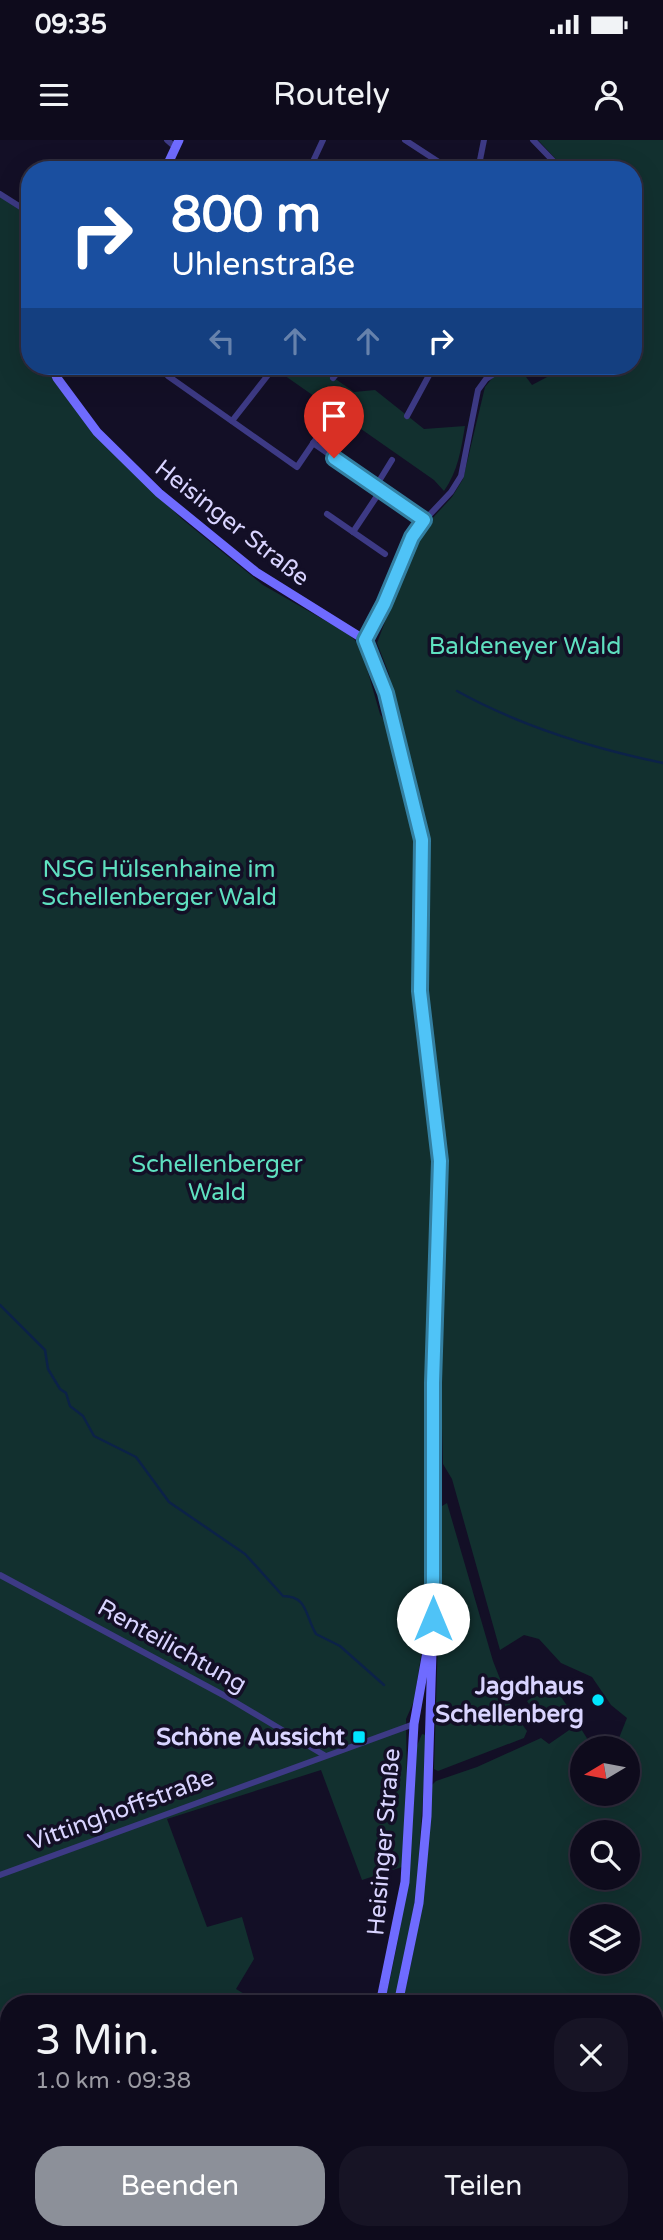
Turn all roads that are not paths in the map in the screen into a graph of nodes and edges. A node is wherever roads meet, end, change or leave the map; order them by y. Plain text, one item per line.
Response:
1 (167, 140) edge
2 (323, 140) edge
3 (405, 140) edge
4 (484, 140) edge
5 (533, 140) edge
6 (177, 144) edge
7 (169, 161) edge
8 (313, 161) edge
9 (437, 161) edge
10 (480, 161) edge
11 (553, 161) edge
12 (0, 194) edge
13 (21, 207) edge
14 (56, 375) edge
15 (169, 375) edge
16 (268, 375) dead end
17 (336, 375) edge
18 (429, 375) edge
19 (492, 375) edge
20 (333, 378) dead end
21 (407, 416) dead end
22 (331, 417) dead end
23 (232, 421) junction
24 (313, 443) junction
25 (392, 460) dead end
26 (379, 488) junction
27 (327, 514) dead end
28 (424, 520) junction
29 (353, 532) junction
30 (385, 554) dead end
31 (365, 640) junction
32 (0, 1575) edge
33 (433, 1619) junction
34 (430, 1723) junction
35 (414, 1724) junction
36 (324, 1755) junction
37 (0, 1875) edge
38 (382, 1995) edge
39 (400, 1995) edge

1 - 6 street
2 - 8 street
3 - 9 street
4 - 10 street
5 - 11 street
6 - 7 main road
12 - 13 street
14 - 31 main road, Heisinger Straße
15 - 23 street
16 - 23 street
17 - 20 street
18 - 21 street
19 - 28 street
22 - 24 street
23 - 24 street
24 - 26 street
25 - 26 street
26 - 28 street
26 - 29 street
27 - 29 street
28 - 31 street
29 - 30 street
31 - 33 main road, Heisinger Straße
32 - 36 street, Renteilichtung
33 - 34 main road, Heisinger Straße
33 - 35 main road, Heisinger Straße
34 - 35 main road, Heisinger Straße
34 - 39 main road, Heisinger Straße
35 - 36 street, Vittinghoffstraße
35 - 38 main road, Heisinger Straße
36 - 37 street, Vittinghoffstraße

